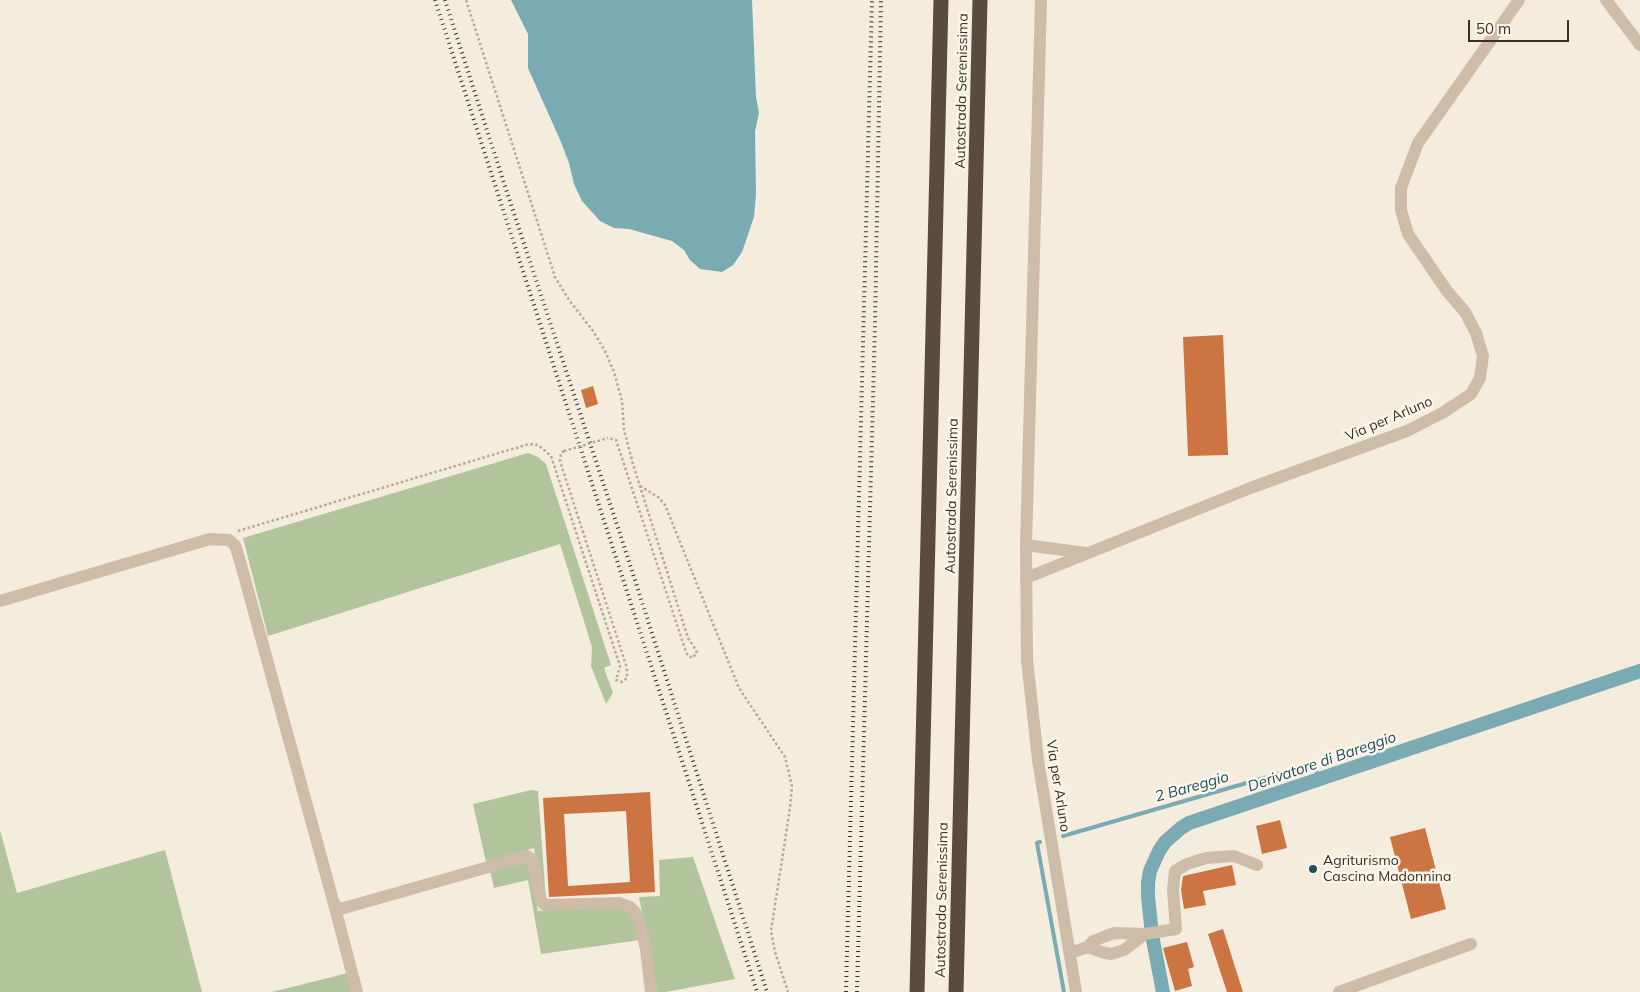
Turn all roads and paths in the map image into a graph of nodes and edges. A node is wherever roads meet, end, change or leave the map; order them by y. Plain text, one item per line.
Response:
1 (466, 0) edge
2 (941, 0) edge
3 (980, 0) edge
4 (1041, 0) edge
5 (1519, 0) edge
6 (1606, 0) edge
7 (1640, 45) edge
8 (640, 486) junction
9 (229, 540) junction
10 (1026, 545) junction
11 (1088, 553) junction
12 (1026, 580) junction
13 (0, 601) edge
14 (1257, 866) dead end
15 (334, 904) junction
16 (1145, 934) junction
17 (1471, 944) dead end
18 (1088, 946) junction
19 (1070, 953) junction
20 (357, 992) edge
21 (651, 992) edge
22 (788, 992) edge
23 (917, 992) edge
24 (956, 992) edge
25 (1076, 992) edge
26 (1339, 992) edge

1 - 8 path
2 - 23 highway, Autostrada Serenissima
3 - 24 highway, Autostrada Serenissima
4 - 10 street
5 - 11 street, Via per Arluno
6 - 7 street
8 - 9 path, bridge
8 - 22 path
9 - 13 street
9 - 15 street
10 - 11 street, Via per Arluno
10 - 12 street
11 - 12 street, Via per Arluno
12 - 19 street, Via per Arluno
14 - 16 street
15 - 20 street
15 - 21 street
16 - 18 street
16 - 18 street
17 - 26 street
18 - 19 street
19 - 25 street, Via per Arluno

